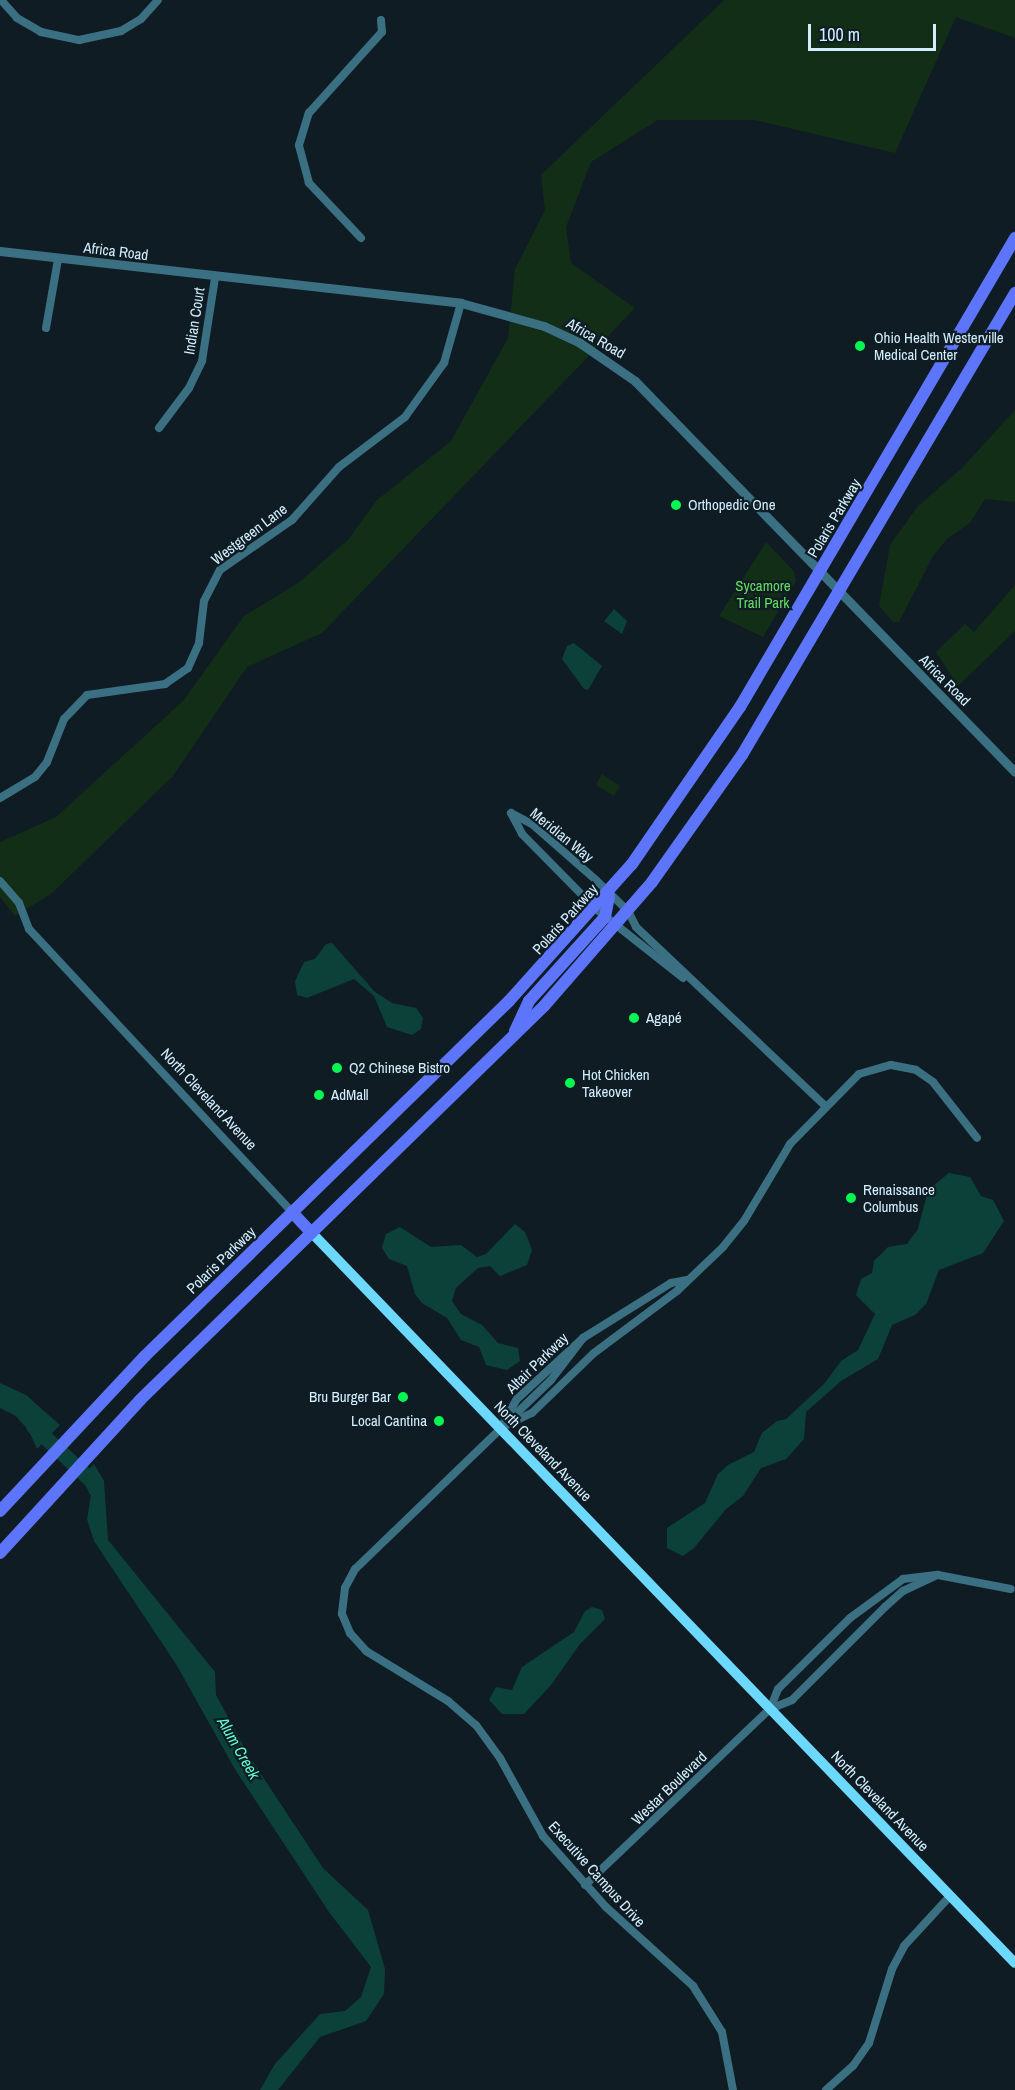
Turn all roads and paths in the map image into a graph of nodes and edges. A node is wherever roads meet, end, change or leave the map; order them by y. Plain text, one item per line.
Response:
1 (1, 0) edge
2 (158, 0) edge
3 (381, 20) dead end
4 (361, 238) dead end
5 (1015, 238) edge
6 (0, 251) edge
7 (57, 259) junction
8 (215, 278) junction
9 (1015, 293) edge
10 (461, 303) junction
11 (46, 328) dead end
12 (159, 428) dead end
13 (820, 571) junction
14 (839, 592) junction
15 (1015, 772) edge
16 (0, 798) edge
17 (0, 881) edge
18 (609, 894) junction
19 (628, 911) junction
20 (601, 913) junction
21 (616, 927) junction
22 (700, 987) junction
23 (514, 1035) junction
24 (825, 1106) junction
25 (977, 1138) dead end
26 (292, 1212) junction
27 (310, 1231) junction
28 (686, 1280) junction
29 (500, 1429) junction
30 (0, 1511) edge
31 (0, 1553) edge
32 (938, 1575) junction
33 (1011, 1589) dead end
34 (770, 1709) junction
35 (585, 1885) junction
36 (950, 1896) junction
37 (1001, 1949) junction
38 (1015, 1951) edge
39 (1015, 1964) edge
40 (733, 2090) edge
41 (826, 2090) edge

1 - 2 street
3 - 4 street
5 - 13 main road, Polaris Parkway
6 - 7 street, Africa Road
7 - 8 street, Africa Road
7 - 11 street
8 - 10 street, Africa Road
8 - 12 street, Indian Court
9 - 14 main road
10 - 13 street, Africa Road
10 - 16 street, Westgreen Lane
13 - 14 street, Africa Road
13 - 18 main road, Polaris Parkway
14 - 15 street, Africa Road
14 - 19 main road
17 - 26 street, North Cleveland Avenue
18 - 19 street, Meridian Way
18 - 20 main road
18 - 20 street, Meridian Way
19 - 21 main road
19 - 22 street, Meridian Way
20 - 21 street, Meridian Way
20 - 23 main road
20 - 26 main road, Polaris Parkway
21 - 22 street, Meridian Way
21 - 23 main road
22 - 24 street, Meridian Way
23 - 27 main road
24 - 25 street, Altair Parkway
24 - 28 street, Altair Parkway
26 - 27 main road, North Cleveland Avenue
26 - 30 main road, Polaris Parkway
27 - 29 main road, North Cleveland Avenue
27 - 31 main road
28 - 29 street, Altair Parkway
28 - 29 street, Altair Parkway
29 - 34 main road, North Cleveland Avenue
29 - 35 street, Executive Campus Drive
32 - 33 street, Westar Boulevard
32 - 34 street, Westar Boulevard
32 - 34 street, Westar Boulevard
34 - 35 street, Westar Boulevard
34 - 36 main road, North Cleveland Avenue
35 - 40 street, Executive Campus Drive
36 - 37 main road, North Cleveland Avenue
36 - 41 street
37 - 38 main road
37 - 39 main road, North Cleveland Avenue

